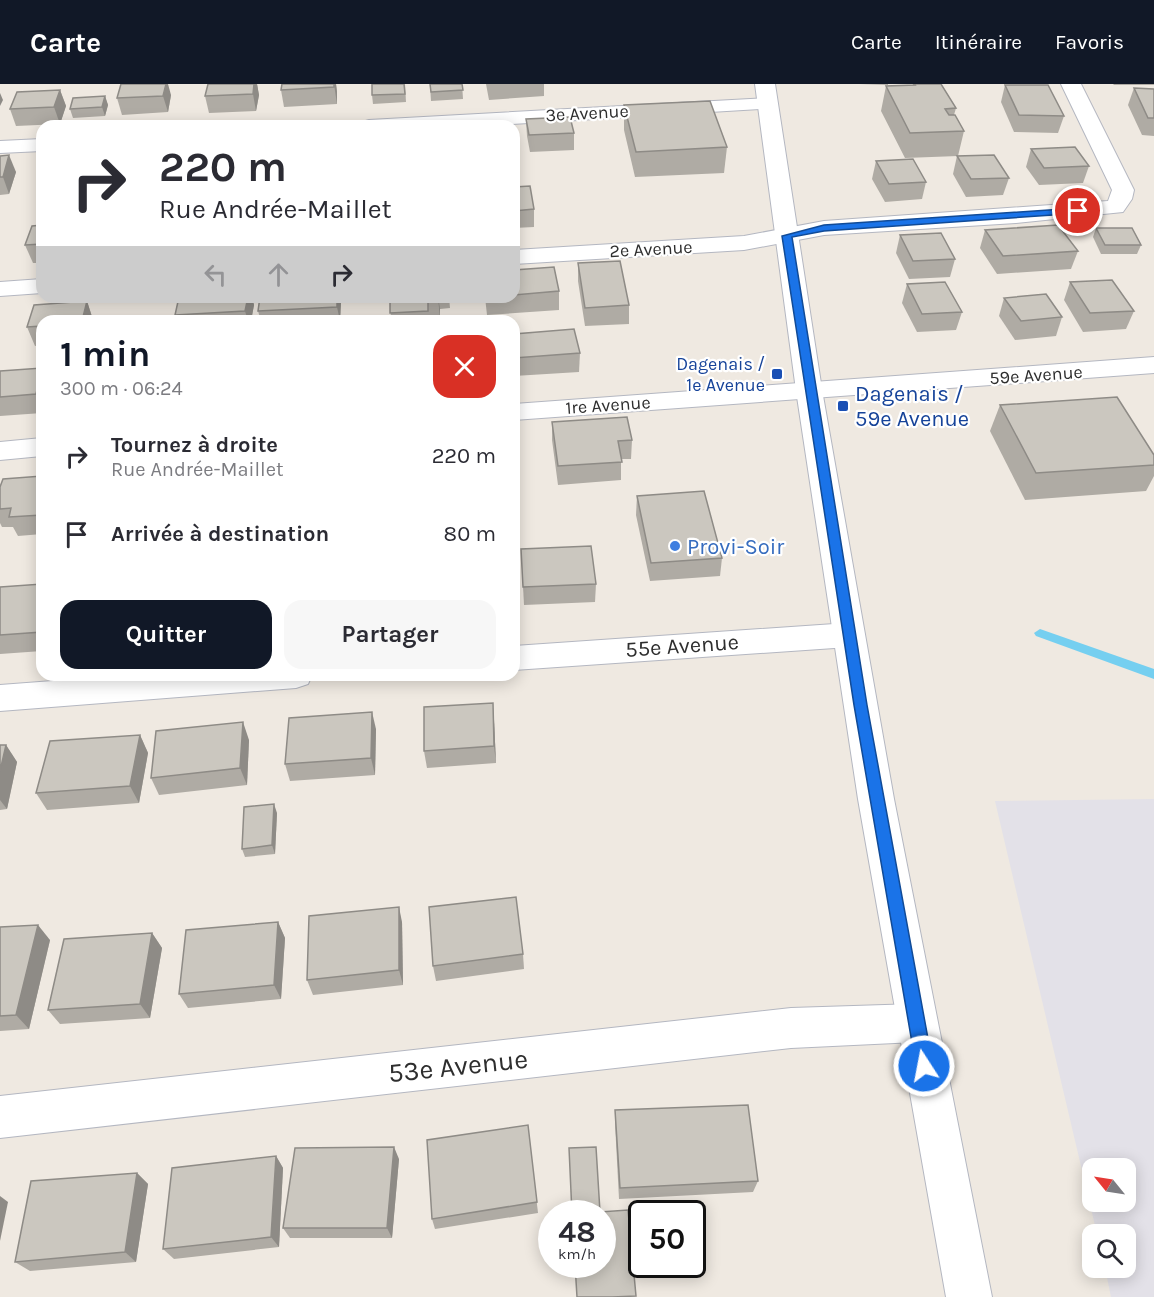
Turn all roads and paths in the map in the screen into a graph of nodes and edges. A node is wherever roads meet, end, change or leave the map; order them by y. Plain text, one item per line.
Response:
1 (1068, 85) edge
2 (767, 94) edge
3 (444, 120) edge
4 (36, 145) edge
5 (0, 147) edge
6 (787, 236) junction
7 (520, 257) edge
8 (36, 286) edge
9 (0, 289) edge
10 (1154, 365) edge
11 (809, 390) junction
12 (520, 412) edge
13 (36, 448) edge
14 (0, 451) edge
15 (849, 635) junction
16 (520, 658) edge
17 (219, 681) edge
18 (0, 698) edge
19 (916, 1023) junction
20 (0, 1118) edge
21 (969, 1297) edge

1 - 6 street, 2e Avenue
2 - 3 street, 3e Avenue
2 - 6 street
4 - 5 street
6 - 7 street, 2e Avenue
6 - 11 street
8 - 9 street
10 - 11 street, 59e Avenue
11 - 12 street, 1re Avenue
11 - 15 street
13 - 14 street
15 - 16 street, 55e Avenue
15 - 19 street
17 - 18 street
19 - 20 street, 53e Avenue
19 - 21 street

